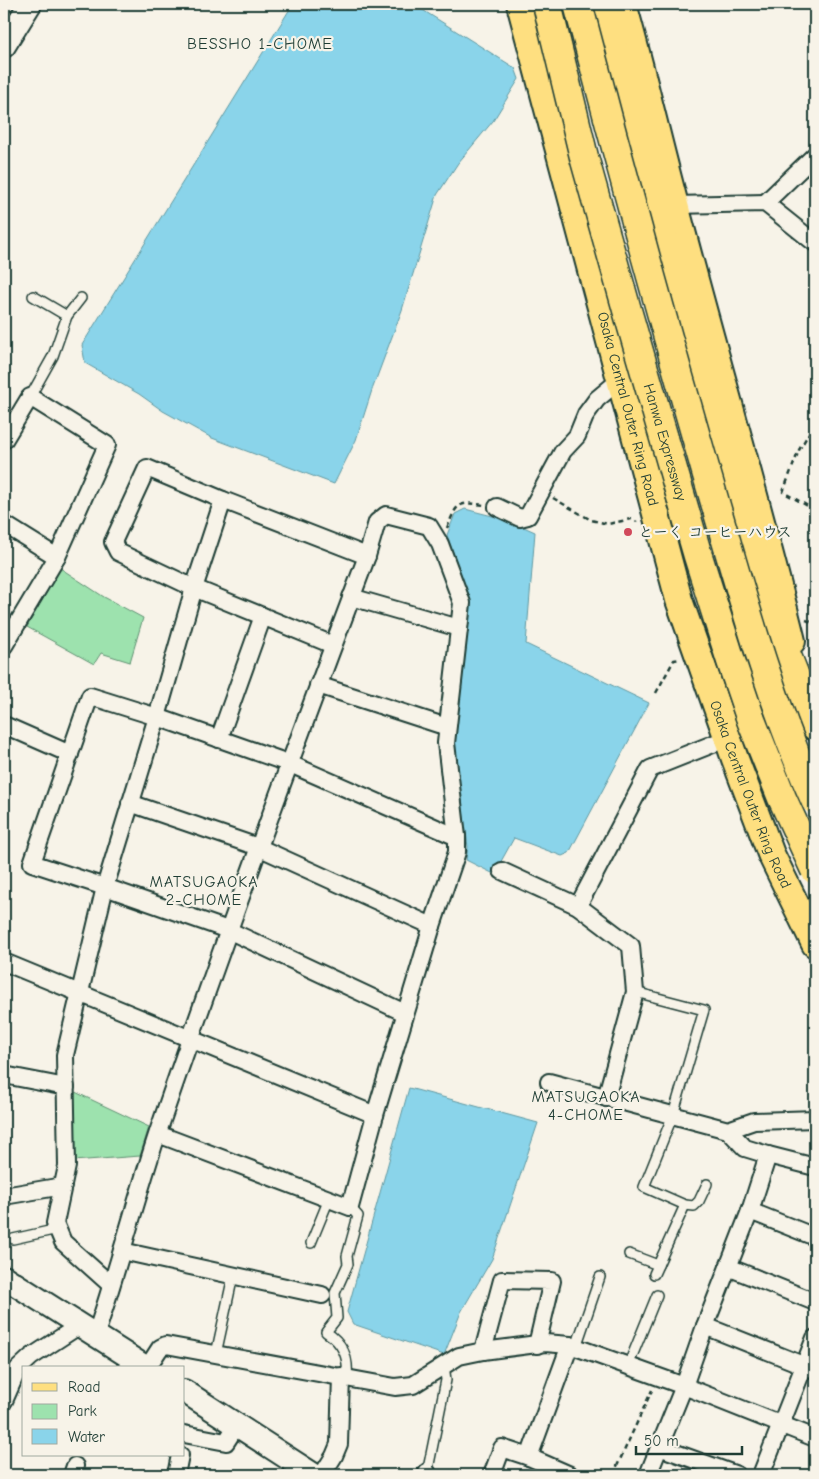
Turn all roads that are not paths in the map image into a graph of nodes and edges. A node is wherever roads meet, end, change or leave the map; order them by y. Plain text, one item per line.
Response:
1 (30, 4) edge
2 (520, 4) edge
3 (547, 4) edge
4 (578, 4) edge
5 (601, 4) edge
6 (623, 4) edge
7 (4, 46) edge
8 (815, 155) edge
9 (765, 203) junction
10 (675, 205) junction
11 (815, 242) edge
12 (33, 296) dead end
13 (81, 298) dead end
14 (67, 316) junction
15 (621, 379) junction
16 (30, 397) junction
17 (4, 440) edge
18 (223, 500) junction
19 (497, 507) road end
20 (4, 524) edge
21 (367, 556) junction
22 (57, 557) junction
23 (194, 588) junction
24 (351, 597) junction
25 (263, 616) junction
26 (459, 628) junction
27 (333, 645) junction
28 (4, 646) edge
29 (318, 685) junction
30 (157, 716) junction
31 (812, 718) edge
32 (4, 725) edge
33 (447, 727) junction
34 (728, 738) junction
35 (219, 739) junction
36 (70, 754) junction
37 (288, 763) junction
38 (815, 800) edge
39 (130, 803) junction
40 (457, 837) junction
41 (258, 847) junction
42 (815, 870) edge
43 (502, 871) dead end
44 (105, 886) junction
45 (578, 906) junction
46 (432, 926) junction
47 (228, 930) junction
48 (815, 944) edge
49 (4, 962) edge
50 (635, 992) junction
51 (79, 994) junction
52 (405, 1014) junction
53 (192, 1039) junction
54 (4, 1075) edge
55 (549, 1082) dead end
56 (66, 1087) junction
57 (606, 1098) junction
58 (375, 1115) junction
59 (673, 1115) junction
60 (815, 1119) edge
61 (728, 1130) junction
62 (158, 1134) junction
63 (768, 1155) junction
64 (815, 1167) edge
65 (707, 1184) dead end
66 (63, 1186) junction
67 (4, 1196) edge
68 (329, 1199) junction
69 (685, 1205) junction
70 (350, 1207) junction
71 (750, 1211) junction
72 (58, 1229) junction
73 (815, 1237) edge
74 (13, 1238) dead end
75 (311, 1243) dead end
76 (122, 1251) junction
77 (629, 1254) dead end
78 (658, 1265) junction
79 (728, 1267) junction
80 (654, 1274) dead end
81 (233, 1276) junction
82 (4, 1277) edge
83 (600, 1277) dead end
84 (111, 1285) junction
85 (322, 1295) dead end
86 (657, 1295) dead end
87 (815, 1302) edge
88 (705, 1326) junction
89 (88, 1330) junction
90 (815, 1338) edge
91 (537, 1345) junction
92 (573, 1346) junction
93 (483, 1351) junction
94 (216, 1354) junction
95 (137, 1365) edge
96 (444, 1365) junction
97 (628, 1366) junction
98 (810, 1368) edge
99 (344, 1376) junction
100 (684, 1386) junction
101 (185, 1392) edge
102 (4, 1401) edge
103 (781, 1424) junction
104 (237, 1425) junction
105 (185, 1435) edge
106 (815, 1438) edge
107 (659, 1447) junction
108 (180, 1456) edge
109 (529, 1457) junction
110 (428, 1470) edge
111 (562, 1474) edge
112 (176, 1475) edge
113 (314, 1475) edge
114 (322, 1475) edge
115 (492, 1475) edge
116 (648, 1475) edge
117 (737, 1475) edge
118 (761, 1475) edge

1 - 7 street
2 - 15 main road, Osaka Central Outer Ring Road
3 - 42 highway, Hanwa Expressway, bridge
4 - 38 highway, Hanwa Expressway, bridge
5 - 31 highway
6 - 10 main road
8 - 9 street
9 - 10 street
9 - 11 street
10 - 31 main road
12 - 14 lane
13 - 14 lane
14 - 16 lane
15 - 19 street
15 - 34 main road, Osaka Central Outer Ring Road
16 - 17 street
16 - 22 street
18 - 21 street
18 - 23 street
18 - 23 street
20 - 22 street
21 - 24 street
21 - 26 street
22 - 28 street
23 - 25 street
23 - 30 street
24 - 26 street
24 - 27 street
25 - 27 street
25 - 35 street
26 - 33 street
27 - 29 street
29 - 33 street
29 - 37 street
30 - 35 street
30 - 36 street
30 - 39 street
32 - 36 street
33 - 40 street
34 - 45 street
34 - 48 main road, Osaka Central Outer Ring Road
35 - 37 street
36 - 44 street
37 - 40 street
37 - 41 street
39 - 41 street
39 - 44 street
40 - 46 street
41 - 46 street
41 - 47 street
43 - 45 street
44 - 47 street
44 - 51 street
45 - 50 street
46 - 52 street
47 - 52 street
47 - 53 street
49 - 51 street
50 - 57 street
50 - 59 lane
51 - 53 street
51 - 56 street
52 - 58 street
53 - 58 street
53 - 62 street
54 - 56 street
55 - 57 street
56 - 66 street
57 - 59 street
58 - 70 street
59 - 61 street
59 - 69 lane
60 - 61 street
61 - 63 street
62 - 68 street
62 - 76 street
63 - 64 street
63 - 71 street
65 - 69 lane
66 - 67 street
66 - 72 street
68 - 70 street
68 - 75 lane
69 - 78 lane
70 - 99 lane
71 - 73 street
71 - 79 street
72 - 74 lane
72 - 84 street
76 - 81 street
76 - 84 street
77 - 78 lane
78 - 80 lane
79 - 87 street
79 - 88 street
81 - 85 street
81 - 94 lane
82 - 89 street
83 - 92 lane
84 - 89 street
86 - 97 lane
88 - 98 street
88 - 100 street
89 - 95 street
89 - 102 street
90 - 98 street
91 - 92 street
91 - 93 street
91 - 93 street
92 - 97 street
92 - 109 street
93 - 96 street
94 - 95 street
94 - 99 street
96 - 99 street
96 - 110 lane
97 - 100 street
98 - 103 street
99 - 114 street
100 - 103 street
100 - 107 street
101 - 104 street
103 - 106 street
103 - 118 street
104 - 105 street
104 - 113 street
107 - 116 street
107 - 117 street
108 - 112 street
109 - 111 street
109 - 115 street

